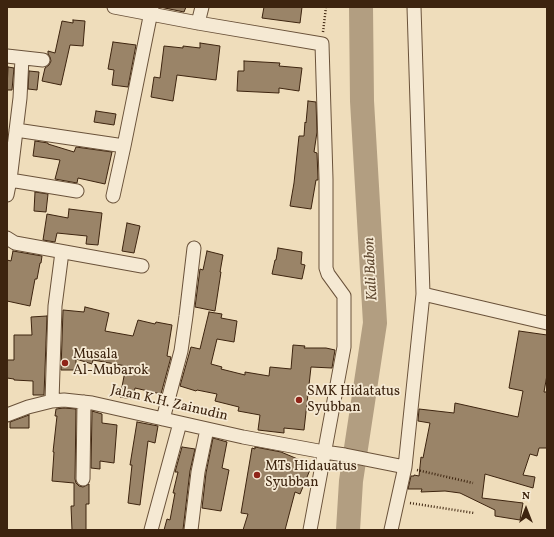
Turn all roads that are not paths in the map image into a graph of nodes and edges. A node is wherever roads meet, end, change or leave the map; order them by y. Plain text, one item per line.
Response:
1 (114, 7) edge
2 (202, 7) edge
3 (414, 7) edge
4 (151, 10) edge
5 (198, 23) junction
6 (7, 56) edge
7 (22, 58) junction
8 (43, 60) dead end
9 (16, 130) junction
10 (124, 146) junction
11 (10, 180) junction
12 (77, 191) dead end
13 (7, 195) edge
14 (113, 196) dead end
15 (7, 238) edge
16 (194, 248) dead end
17 (62, 252) junction
18 (142, 266) dead end
19 (423, 294) junction
20 (547, 323) edge
21 (52, 401) junction
22 (84, 402) junction
23 (7, 415) edge
24 (164, 419) junction
25 (180, 423) junction
26 (207, 429) junction
27 (324, 452) junction
28 (403, 467) junction
29 (83, 480) dead end
30 (151, 530) edge
31 (191, 530) edge
32 (310, 530) edge
33 (391, 530) edge

1 - 4 street
2 - 5 street
3 - 19 street
4 - 5 street
4 - 10 street
5 - 27 street
6 - 7 street
7 - 8 street
7 - 9 street
9 - 10 street
9 - 11 street
10 - 14 street
11 - 12 street
11 - 13 street
15 - 17 street
16 - 24 street
17 - 18 street
17 - 21 street
19 - 20 street
19 - 28 street
21 - 22 street, Jalan K.H. Zainudin
21 - 23 street, Jalan K.H. Zainudin
22 - 24 street, Jalan K.H. Zainudin
22 - 29 street
24 - 25 street, Jalan K.H. Zainudin
25 - 26 street, Jalan K.H. Zainudin
25 - 30 street
26 - 27 street, Jalan K.H. Zainudin
26 - 31 street
27 - 28 street, Jalan K.H. Zainudin
27 - 32 street
28 - 33 street

